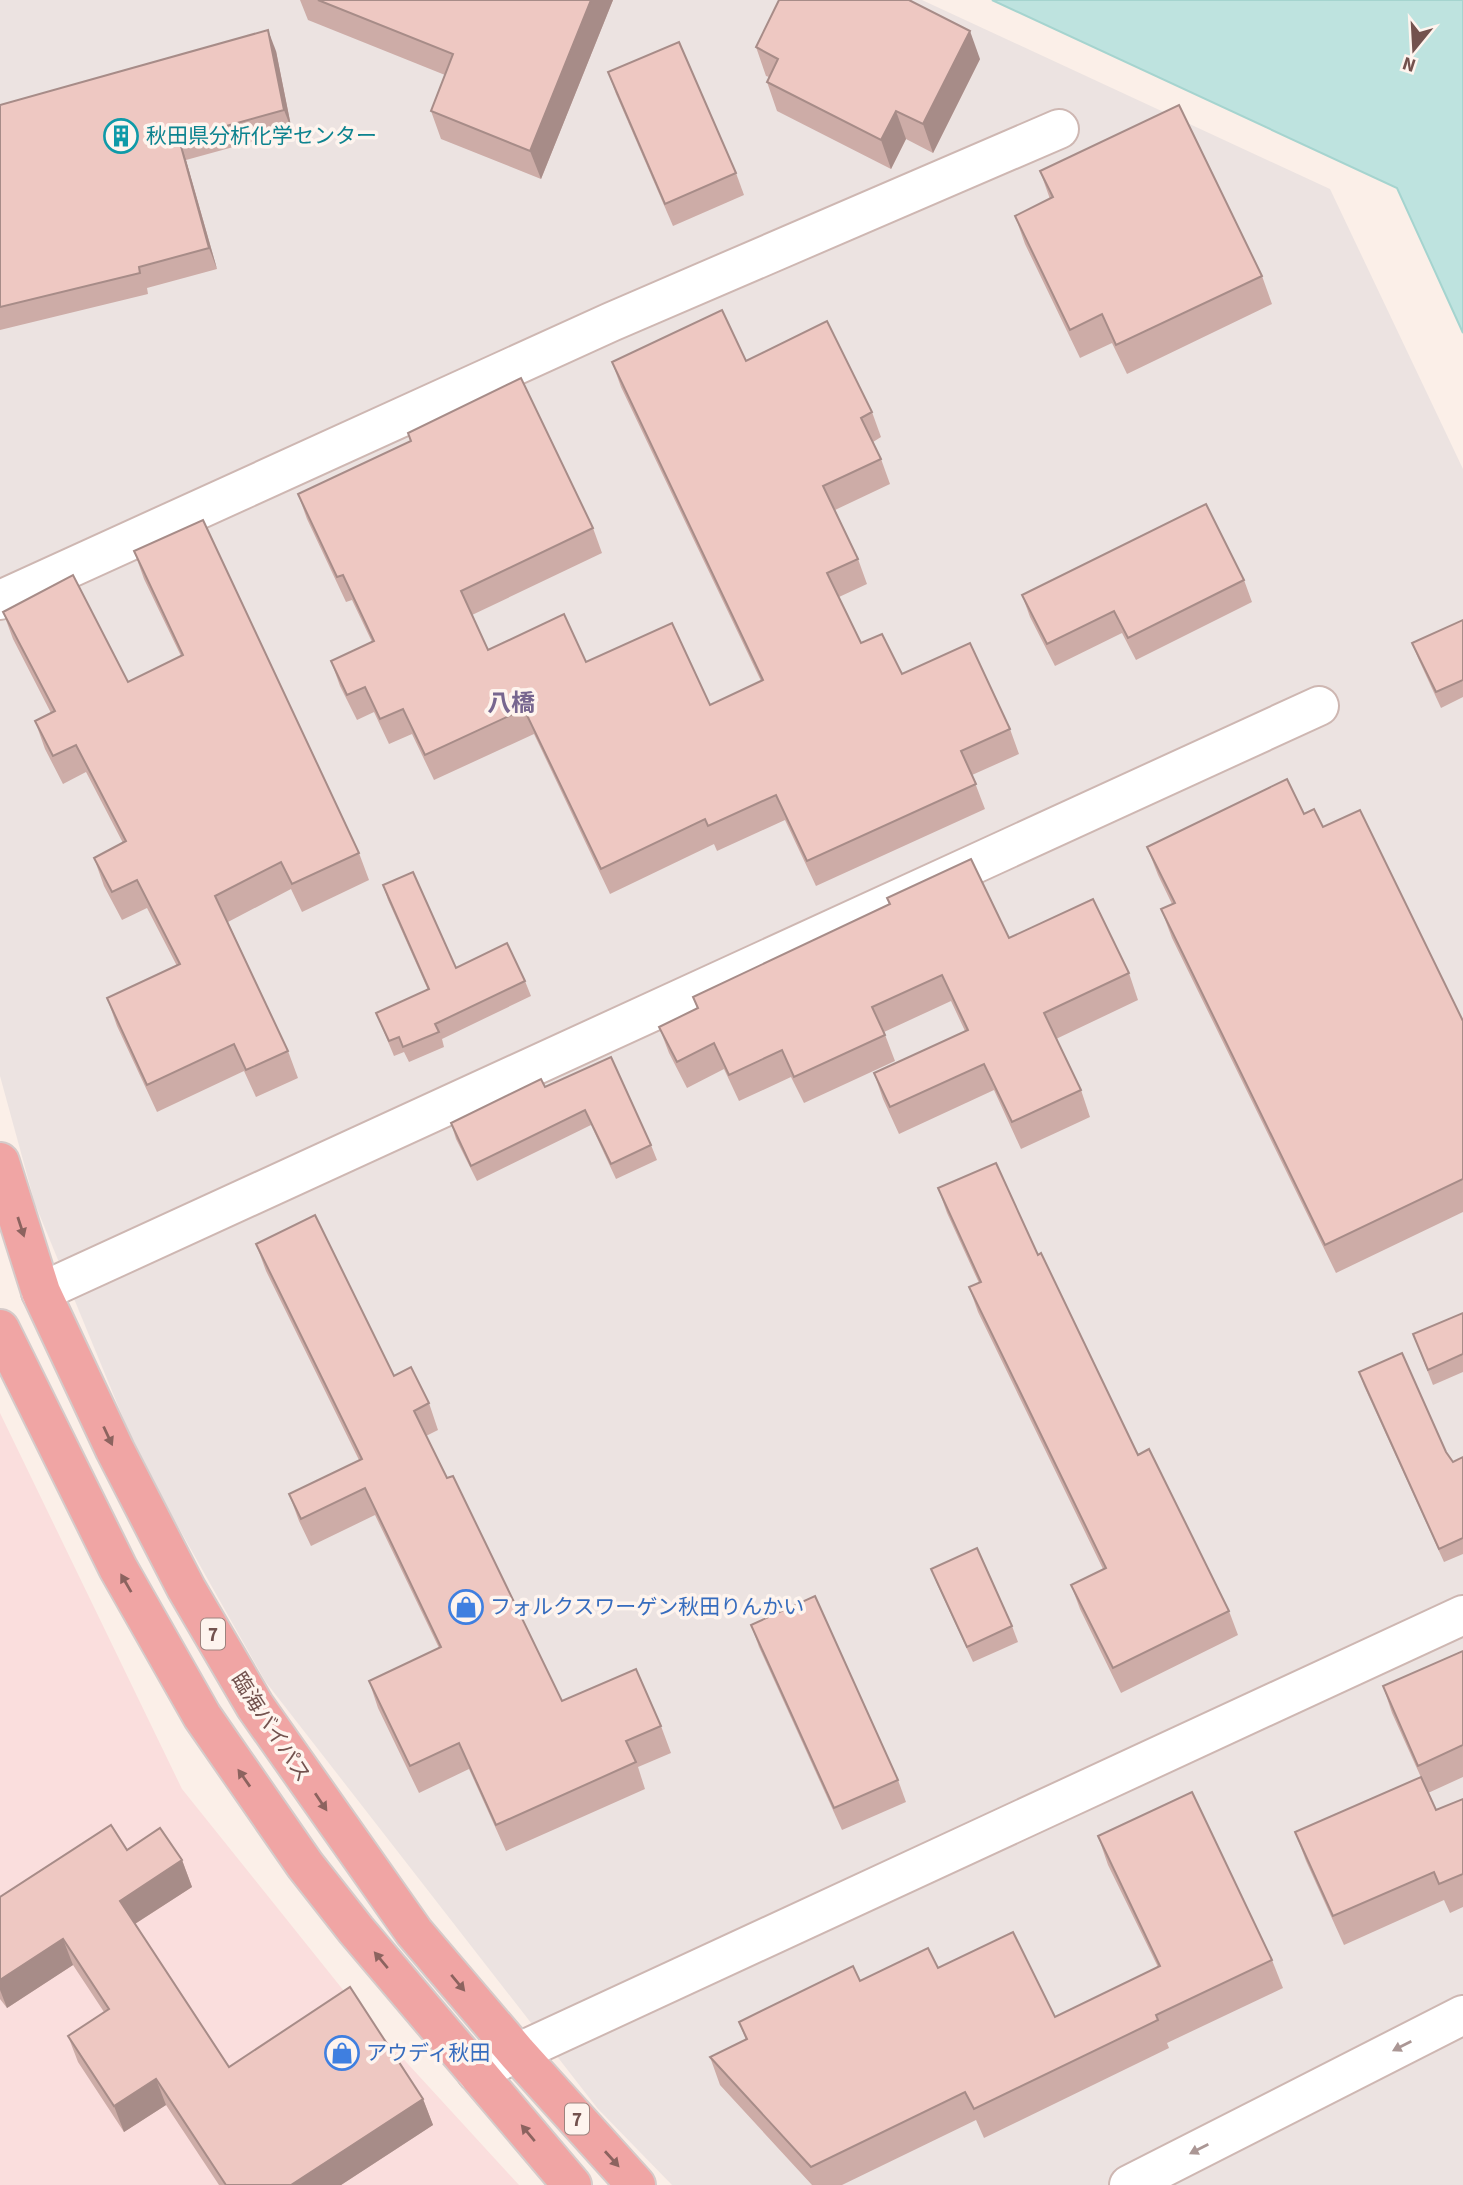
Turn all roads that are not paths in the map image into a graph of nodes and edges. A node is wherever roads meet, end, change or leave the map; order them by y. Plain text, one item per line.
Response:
1 (1059, 129) dead end
2 (0, 600) edge
3 (1319, 706) dead end
4 (0, 1162) edge
5 (41, 1292) junction
6 (0, 1329) edge
7 (1463, 1615) edge
8 (1463, 2015) edge
9 (517, 2053) junction
10 (476, 2072) junction
11 (572, 2185) edge
12 (636, 2185) edge
13 (1129, 2185) edge

1 - 2 street
3 - 5 street
4 -> 5 highway, 臨海バイパス / 7
5 -> 9 highway, 臨海バイパス / 7
10 -> 6 highway, 7
7 - 9 street
8 -> 13 street
9 - 10 street
9 -> 12 highway, 臨海バイパス / 7
11 -> 10 highway, 7

